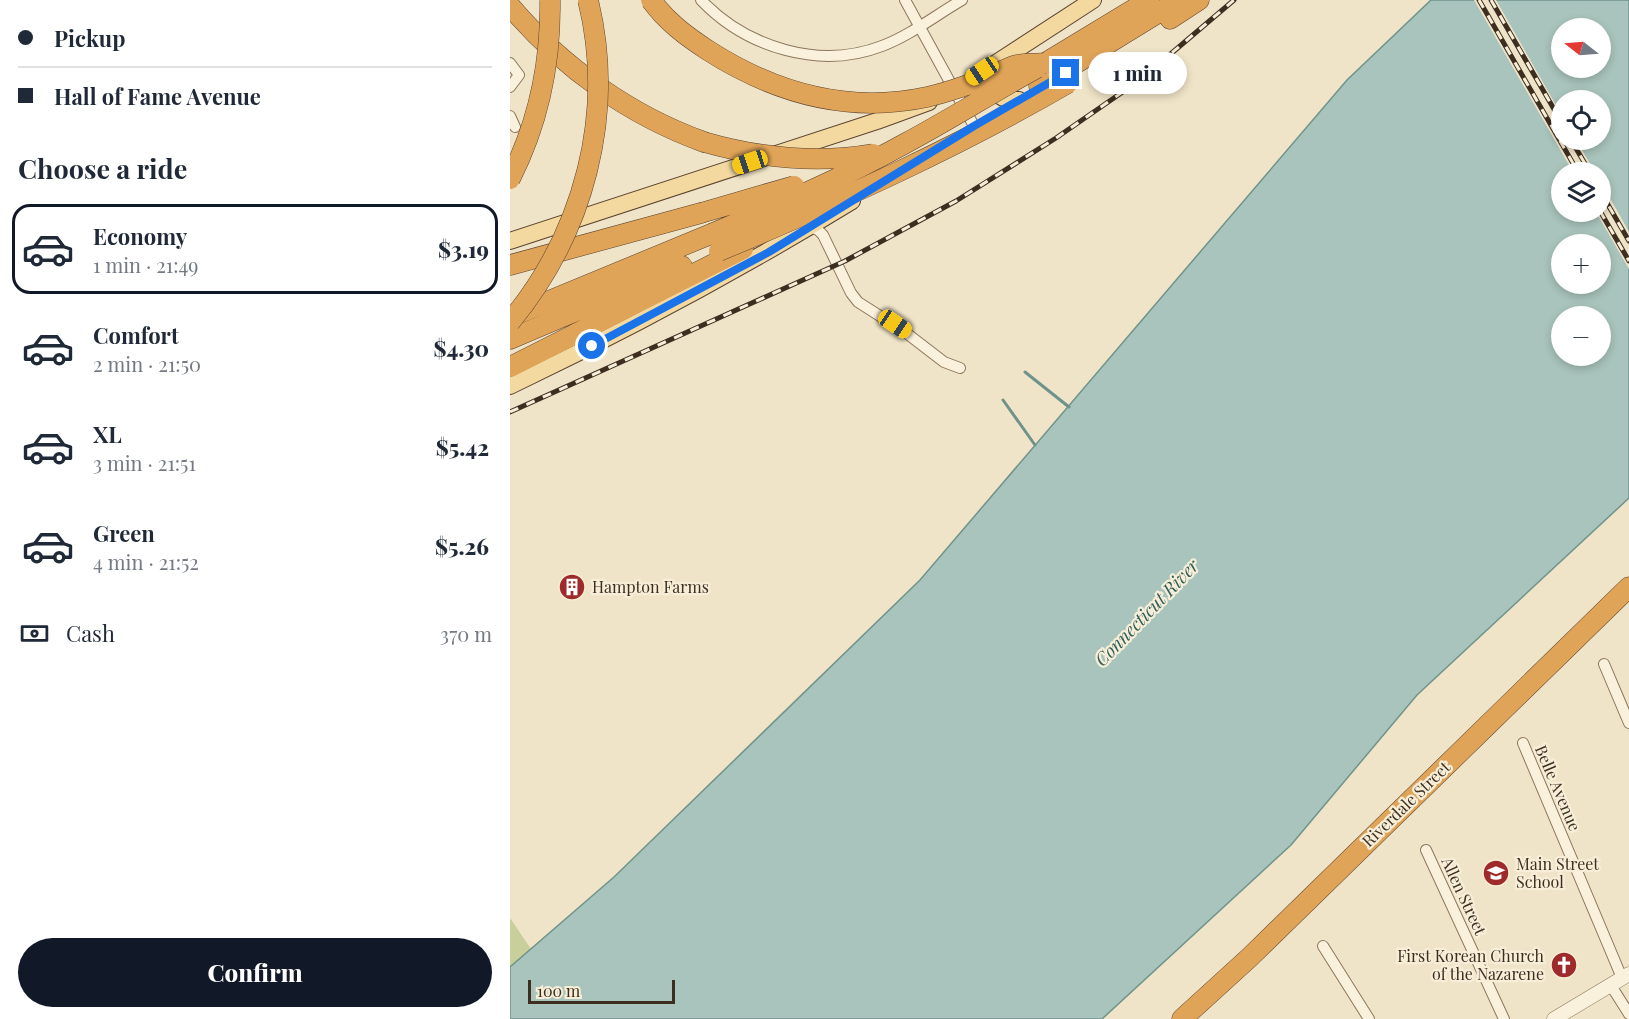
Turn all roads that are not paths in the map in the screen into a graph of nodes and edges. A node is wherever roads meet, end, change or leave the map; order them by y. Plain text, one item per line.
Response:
1 (538, 0) edge
2 (550, 0) edge
3 (588, 0) edge
4 (651, 0) edge
5 (701, 0) edge
6 (905, 0) edge
7 (962, 0) edge
8 (1093, 0) edge
9 (1149, 0) edge
10 (1179, 0) edge
11 (1184, 0) edge
12 (1199, 0) edge
13 (510, 6) edge
14 (920, 26) junction
15 (510, 63) edge
16 (1045, 63) junction
17 (993, 64) junction
18 (510, 87) edge
19 (953, 90) junction
20 (1019, 100) junction
21 (510, 116) edge
22 (938, 126) junction
23 (974, 126) junction
24 (515, 127) dead end
25 (523, 149) junction
26 (510, 179) edge
27 (811, 219) junction
28 (510, 241) edge
29 (717, 248) junction
30 (510, 265) edge
31 (510, 317) edge
32 (510, 322) edge
33 (510, 339) edge
34 (510, 367) edge
35 (960, 368) dead end
36 (510, 386) edge
37 (1629, 587) edge
38 (1629, 605) edge
39 (1604, 663) dead end
40 (1629, 723) edge
41 (1523, 742) dead end
42 (1426, 850) dead end
43 (1323, 946) dead end
44 (1620, 979) edge
45 (1629, 1014) edge
46 (1182, 1019) edge
47 (1200, 1019) edge
48 (1369, 1019) edge
49 (1504, 1019) edge
50 (1554, 1019) edge

1 - 25 highway, bridge
2 - 25 highway, bridge
3 - 32 highway, bridge
4 - 16 highway, bridge
5 - 14 street
6 - 14 street
7 - 14 street
8 - 17 main road
9 - 16 highway
10 - 13 highway, bridge
11 - 20 main road
12 - 27 highway, bridge
14 - 19 street
15 - 18 street
16 - 22 highway, bridge
17 - 19 main road
17 - 20 main road
19 - 23 street
19 - 28 main road
20 - 23 main road
21 - 24 street
22 - 29 highway, bridge
22 - 30 highway, bridge
23 - 27 main road
25 - 26 highway, bridge
27 - 29 highway, bridge
27 - 35 street
27 - 36 main road
29 - 31 highway
29 - 33 highway
29 - 34 highway
37 - 46 highway, Riverdale Street
38 - 47 highway, Riverdale Street
39 - 40 street
41 - 44 street, Belle Avenue
42 - 49 street, Allen Street
43 - 48 street
44 - 45 street, Belle Avenue
44 - 50 street

